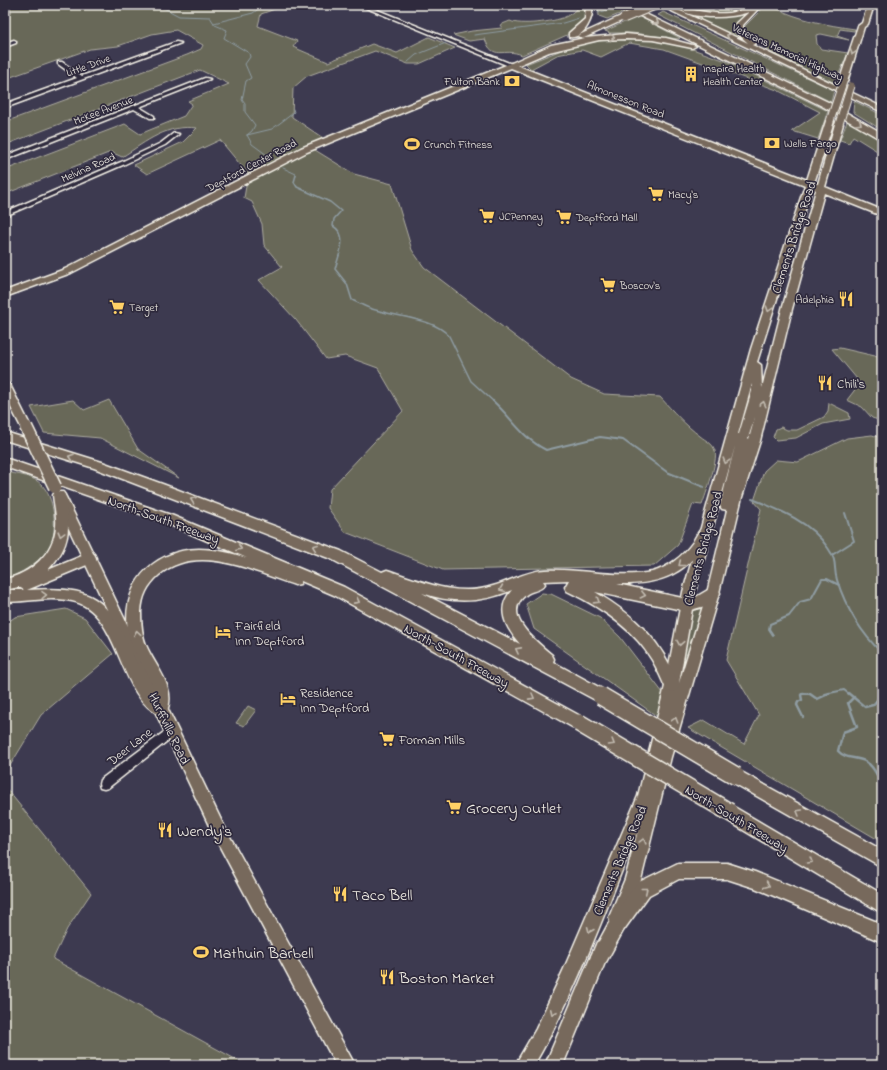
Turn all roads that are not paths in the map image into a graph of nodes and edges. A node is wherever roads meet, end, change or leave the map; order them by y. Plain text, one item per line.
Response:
1 (361, 5) edge
2 (589, 5) edge
3 (621, 5) edge
4 (648, 5) edge
5 (656, 5) edge
6 (662, 5) edge
7 (670, 5) edge
8 (752, 5) edge
9 (758, 5) edge
10 (871, 5) edge
11 (622, 17) junction
12 (866, 24) junction
13 (570, 38) junction
14 (14, 42) dead end
15 (178, 43) dead end
16 (5, 45) edge
17 (558, 45) junction
18 (546, 50) junction
19 (764, 53) junction
20 (60, 63) dead end
21 (858, 64) dead end
22 (511, 65) junction
23 (746, 65) junction
24 (81, 78) junction
25 (207, 79) dead end
26 (852, 83) dead end
27 (5, 106) edge
28 (136, 108) junction
29 (882, 110) edge
30 (152, 117) dead end
31 (176, 134) dead end
32 (882, 137) edge
33 (5, 158) edge
34 (815, 170) junction
35 (785, 175) junction
36 (815, 186) junction
37 (845, 198) junction
38 (817, 199) junction
39 (882, 213) edge
40 (5, 214) edge
41 (5, 294) edge
42 (756, 349) junction
43 (5, 385) edge
44 (5, 436) edge
45 (733, 436) junction
46 (751, 451) junction
47 (5, 462) edge
48 (5, 468) edge
49 (44, 476) junction
50 (56, 491) junction
51 (705, 533) junction
52 (726, 540) junction
53 (336, 555) junction
54 (89, 558) junction
55 (563, 583) junction
56 (5, 585) edge
57 (339, 591) junction
58 (5, 593) edge
59 (713, 593) junction
60 (5, 596) edge
61 (687, 605) junction
62 (672, 686) junction
63 (601, 696) junction
64 (161, 708) junction
65 (172, 731) junction
66 (104, 784) dead end
67 (882, 859) edge
68 (882, 904) edge
69 (882, 933) edge
70 (600, 956) junction
71 (346, 1065) edge
72 (524, 1065) edge
73 (554, 1065) edge

1 - 22 street, Almonesson Road
2 - 13 highway
3 -> 23 highway
4 - 11 highway
5 - 11 highway, bridge
19 -> 6 highway, Veterans Memorial Highway
7 - 8 highway
9 - 19 highway
10 - 12 main road, Clements Bridge Road
11 - 13 highway
11 - 17 highway
12 - 21 main road, Clements Bridge Road
12 -> 34 main road, Clements Bridge Road, bridge
13 - 17 highway
14 - 16 street
15 - 24 street, Little Drive
17 - 18 highway
18 - 22 highway
18 -> 23 highway
19 - 29 highway, Veterans Memorial Highway
20 - 24 street
22 - 35 main road, Almonesson Road
22 - 41 main road, Deptford Center Road
23 -> 32 highway
24 - 27 street, Little Drive
25 - 28 street, McKee Avenue
26 - 36 main road, Clements Bridge Road, bridge
28 - 30 street
28 - 33 street, McKee Avenue
31 - 40 street, Melvina Road
34 - 35 main road
34 - 36 main road, Clements Bridge Road
35 - 36 main road, Almonesson Road
36 - 37 main road, Almonesson Road
36 - 38 main road, Clements Bridge Road
36 -> 42 main road, Clements Bridge Road
37 - 38 main road
37 - 39 main road, Almonesson Road
46 -> 38 main road, Clements Bridge Road
42 - 45 main road, Clements Bridge Road
42 - 46 main road
43 - 50 main road, Hurffville Road, bridge
53 -> 44 highway, North-South Freeway
45 -> 51 main road, Clements Bridge Road
45 - 52 main road
46 - 52 main road, Clements Bridge Road
47 - 49 highway, North-South Freeway
48 - 49 highway
49 -> 57 highway, North-South Freeway
50 - 54 main road, Hurffville Road
50 -> 56 highway
51 -> 53 highway
51 - 61 main road, Clements Bridge Road
52 - 59 main road, Clements Bridge Road
63 -> 53 highway, North-South Freeway
54 - 58 highway
54 - 64 main road, Hurffville Road
55 -> 61 highway
55 -> 62 highway
55 - 63 highway
64 -> 57 highway
57 -> 68 highway, North-South Freeway, bridge
59 - 61 highway
70 -> 59 main road, Clements Bridge Road
60 -> 64 highway
61 -> 62 main road, Clements Bridge Road
62 -> 72 main road, Clements Bridge Road
67 -> 63 highway, North-South Freeway, bridge
64 - 65 main road, Hurffville Road
65 - 66 street, Deer Lane
65 - 71 main road, Hurffville Road
70 -> 69 highway
70 - 73 main road, Clements Bridge Road

